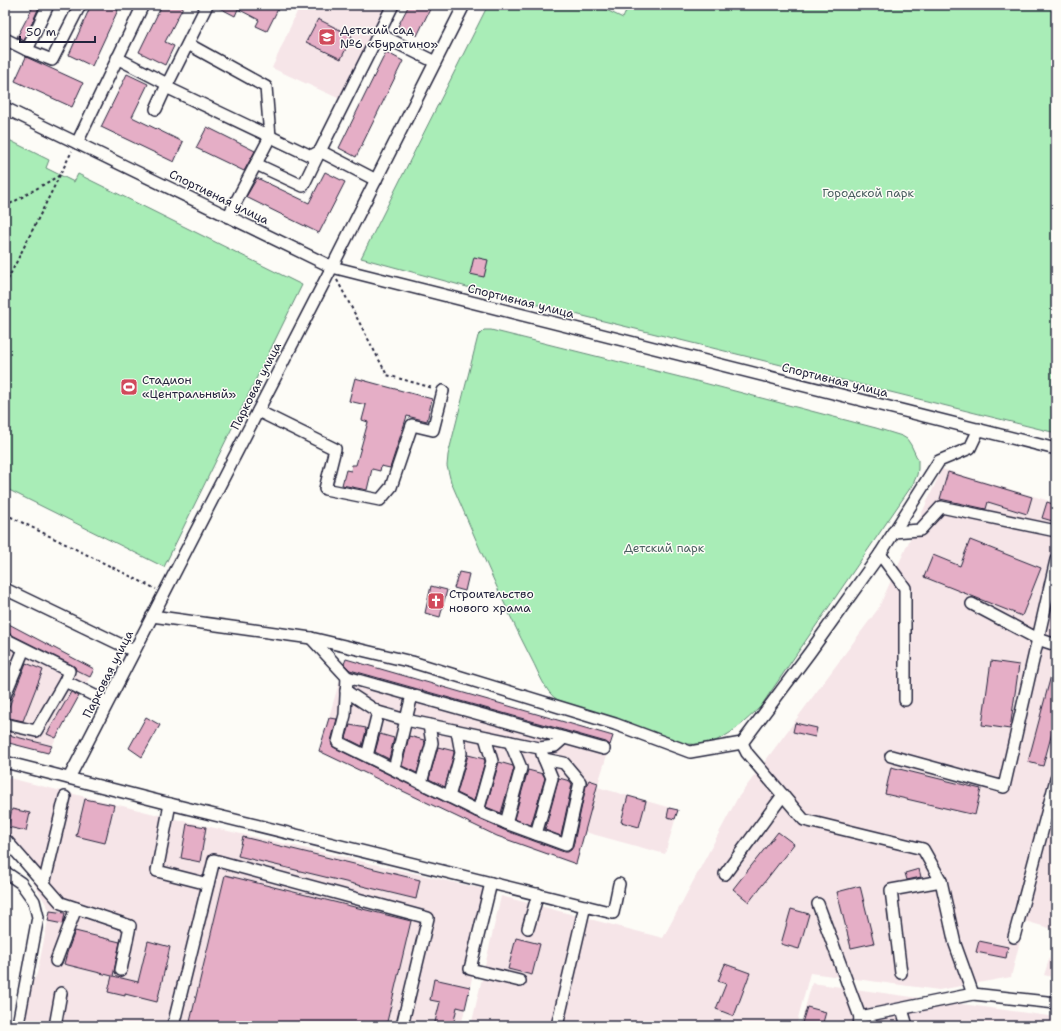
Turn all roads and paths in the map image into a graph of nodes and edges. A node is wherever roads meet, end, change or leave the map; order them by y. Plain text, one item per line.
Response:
1 (48, 5) edge
2 (80, 5) edge
3 (143, 5) edge
4 (207, 5) edge
5 (392, 5) edge
6 (464, 5) edge
7 (379, 34) junction
8 (5, 40) edge
9 (188, 44) junction
10 (27, 50) junction
11 (117, 58) junction
12 (435, 62) junction
13 (167, 85) junction
14 (5, 108) edge
15 (156, 109) dead end
16 (270, 137) junction
17 (77, 143) junction
18 (320, 151) junction
19 (256, 164) junction
20 (60, 175) junction
21 (376, 180) junction
22 (5, 207) edge
23 (228, 217) junction
24 (332, 268) junction
25 (5, 285) edge
26 (443, 391) joint
27 (258, 411) junction
28 (979, 429) junction
29 (1056, 449) edge
30 (5, 514) edge
31 (1056, 531) edge
32 (894, 532) junction
33 (880, 554) junction
34 (1056, 560) edge
35 (5, 589) edge
36 (164, 594) junction
37 (972, 604) dead end
38 (152, 616) junction
39 (311, 638) junction
40 (5, 639) edge
41 (1038, 639) junction
42 (1056, 645) edge
43 (24, 649) junction
44 (134, 651) junction
45 (347, 677) junction
46 (65, 681) junction
47 (346, 691) junction
48 (5, 695) edge
49 (412, 695) junction
50 (905, 700) dead end
51 (107, 702) junction
52 (378, 712) junction
53 (406, 720) junction
54 (5, 724) edge
55 (429, 725) junction
56 (456, 731) junction
57 (484, 737) junction
58 (564, 738) junction
59 (510, 742) junction
60 (742, 743) junction
61 (539, 748) junction
62 (604, 749) dead end
63 (367, 756) junction
64 (891, 756) dead end
65 (544, 759) junction
66 (5, 762) edge
67 (394, 769) junction
68 (69, 778) junction
69 (1056, 779) edge
70 (421, 783) junction
71 (783, 795) junction
72 (65, 797) dead end
73 (449, 797) junction
74 (170, 804) junction
75 (478, 811) junction
76 (506, 823) junction
77 (536, 834) junction
78 (5, 839) edge
79 (5, 872) edge
80 (725, 874) dead end
81 (941, 881) junction
82 (491, 883) junction
83 (44, 884) junction
84 (208, 884) junction
85 (619, 884) dead end
86 (538, 894) junction
87 (818, 904) dead end
88 (586, 906) junction
89 (76, 908) junction
90 (528, 928) dead end
91 (1014, 937) dead end
92 (56, 961) dead end
93 (121, 970) dead end
94 (901, 973) dead end
95 (520, 981) dead end
96 (61, 993) dead end
97 (973, 994) junction
98 (1056, 1003) edge
99 (902, 1008) junction
100 (20, 1019) dead end
101 (860, 1021) edge
102 (55, 1026) edge
103 (173, 1026) edge
104 (402, 1026) edge
105 (557, 1026) edge
106 (907, 1026) edge

1 - 10 street
2 - 10 street
3 - 11 street
4 - 9 street
5 - 7 street
6 - 12 street, Парковая улица
7 - 12 street
7 - 18 street
8 - 10 street
9 - 13 street
9 - 16 street
11 - 13 street
11 - 17 street
12 - 21 street, Парковая улица
13 - 15 street
13 - 16 street
14 - 17 street, Спортивная улица
16 - 18 street
16 - 19 street
17 - 20 path
17 - 23 street, Спортивная улица
18 - 19 street
18 - 21 street
19 - 23 street
20 - 22 path
20 - 25 path
21 - 24 street, Парковая улица
23 - 24 street, Спортивная улица
24 - 26 path
24 - 27 street, Парковая улица
24 - 28 street, Спортивная улица
26 - 27 street
27 - 36 street, Парковая улица
28 - 29 street, Спортивная улица
28 - 32 street
30 - 36 path
31 - 32 street
32 - 33 street
33 - 50 street
33 - 60 street
34 - 41 street
35 - 44 street
36 - 38 street, Парковая улица
37 - 41 street
38 - 39 street
38 - 44 street, Парковая улица
39 - 45 street
39 - 60 street
40 - 43 street
41 - 42 street
41 - 64 street
43 - 46 street
43 - 48 street
44 - 51 street, Парковая улица
45 - 47 street
45 - 49 street
46 - 51 street
46 - 54 street
47 - 52 street
47 - 63 street
49 - 53 street
49 - 58 street
51 - 68 street, Парковая улица
52 - 53 street
52 - 63 street
53 - 55 street
53 - 67 street
55 - 56 street
55 - 70 street
56 - 57 street
56 - 73 street
57 - 59 street
57 - 75 street
58 - 61 street
58 - 62 street
59 - 61 street
59 - 76 street
60 - 71 street
61 - 65 street
63 - 67 street
65 - 77 street
65 - 77 street
66 - 68 street
67 - 70 street
68 - 74 street
69 - 91 street
70 - 73 street
71 - 80 street
71 - 81 street
72 - 83 street
73 - 75 street
74 - 82 street
74 - 84 street
75 - 76 street
76 - 77 street
78 - 83 street
79 - 100 street
81 - 94 street
81 - 97 street
82 - 86 street
82 - 95 street
83 - 89 street
84 - 103 street
84 - 104 street
85 - 88 street
86 - 88 street
86 - 90 street
87 - 101 street
88 - 105 street
89 - 92 street
89 - 93 street
96 - 102 street
97 - 98 street
97 - 99 street
99 - 101 street
99 - 106 street

